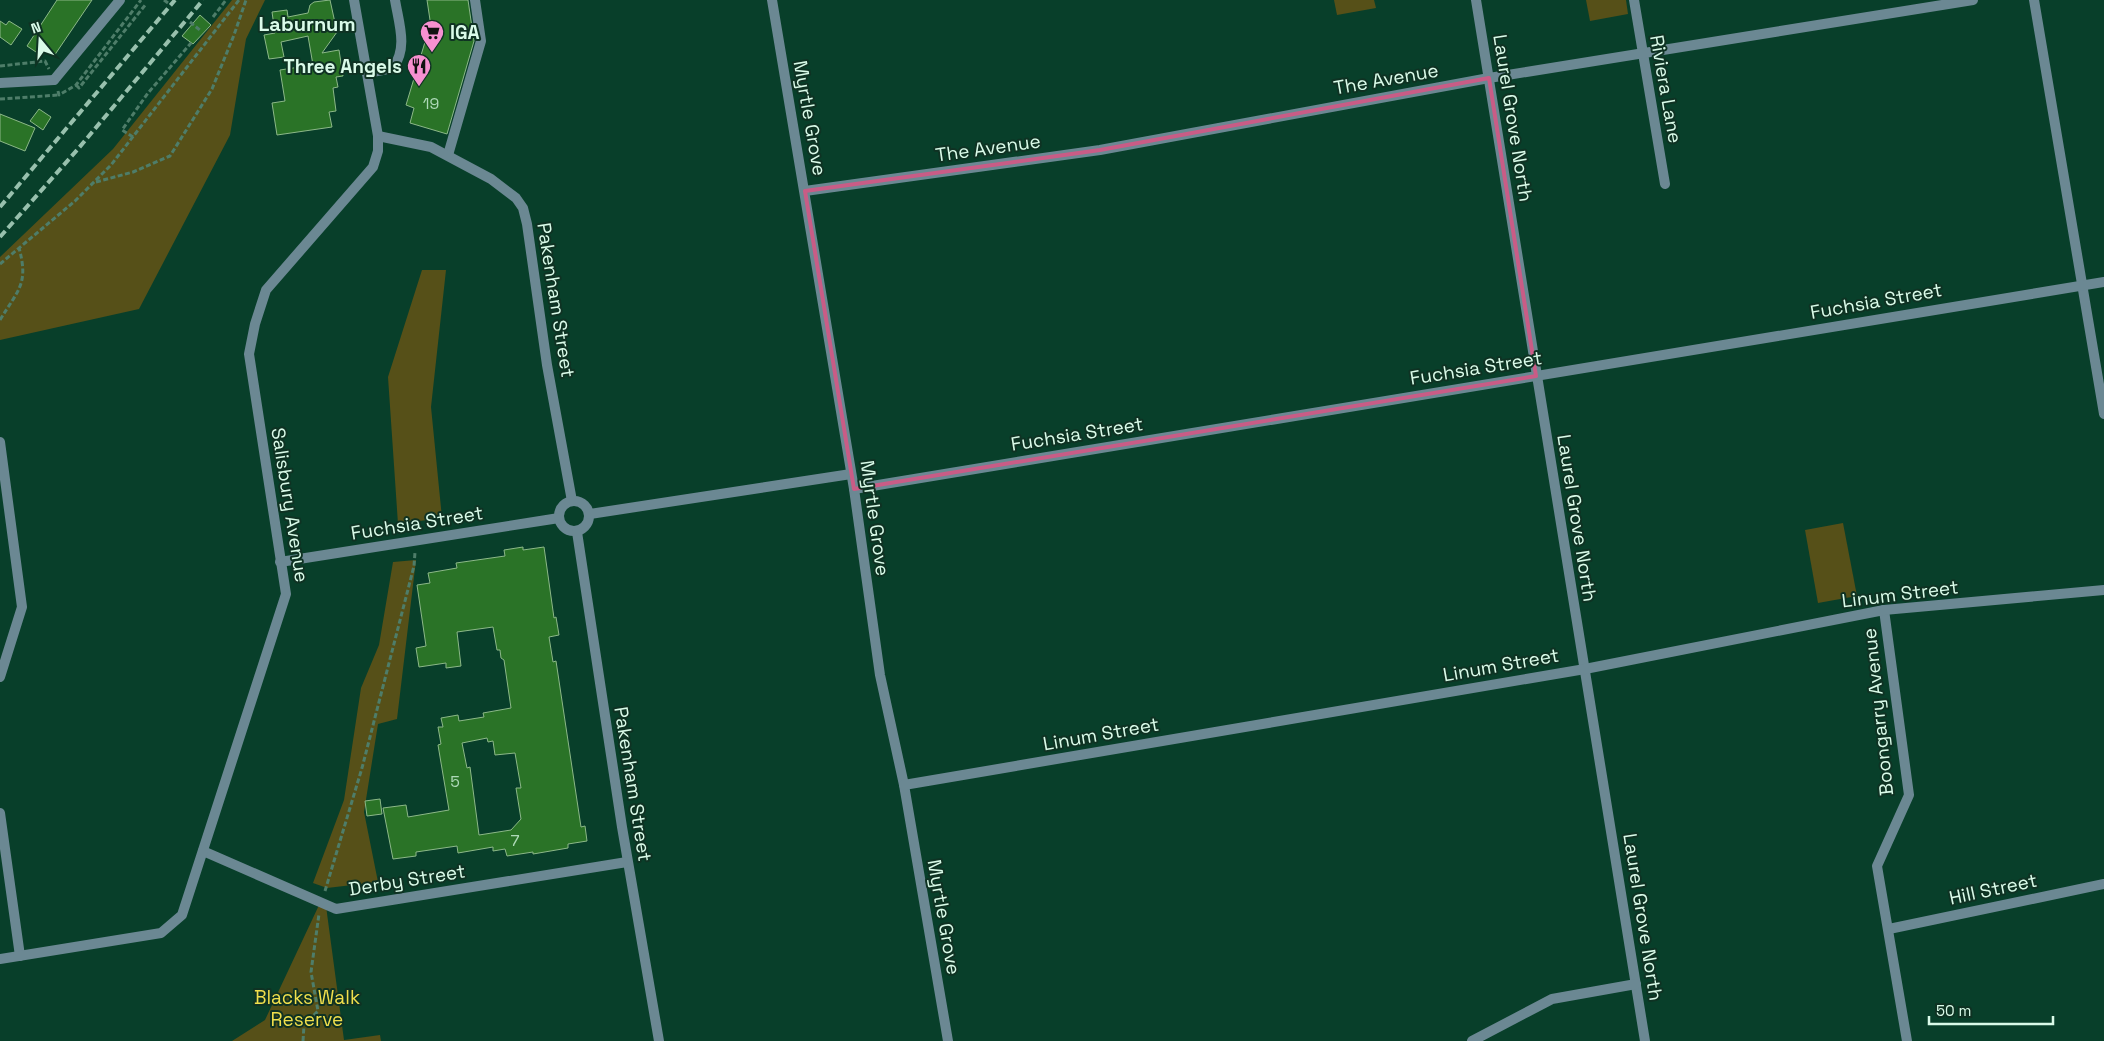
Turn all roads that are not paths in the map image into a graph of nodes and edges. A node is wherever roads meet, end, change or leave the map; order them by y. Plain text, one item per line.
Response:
1 (120, 0) edge
2 (354, 0) edge
3 (395, 0) edge
4 (474, 0) edge
5 (772, 0) edge
6 (1476, 0) edge
7 (1634, 0) edge
8 (1973, 0) edge
9 (2034, 0) edge
10 (1642, 52) junction
11 (367, 73) junction
12 (1489, 78) junction
13 (0, 83) edge
14 (378, 136) junction
15 (448, 155) junction
16 (1665, 184) dead end
17 (805, 191) junction
18 (2104, 282) edge
19 (2082, 285) junction
20 (1536, 376) junction
21 (2104, 414) edge
22 (0, 442) edge
23 (851, 474) junction
24 (854, 489) junction
25 (572, 501) junction
26 (590, 514) junction
27 (559, 518) junction
28 (577, 532) junction
29 (280, 562) junction
30 (2104, 590) edge
31 (1884, 610) junction
32 (1585, 669) junction
33 (0, 677) edge
34 (904, 785) junction
35 (0, 813) edge
36 (203, 851) junction
37 (628, 862) junction
38 (2104, 884) edge
39 (1889, 929) junction
40 (20, 956) junction
41 (0, 959) edge
42 (1636, 984) junction
43 (659, 1041) edge
44 (948, 1041) edge
45 (1472, 1041) edge
46 (1645, 1041) edge
47 (1907, 1041) edge

1 - 13 street
2 - 11 street, Salisbury Avenue
3 - 11 street
4 - 15 street
5 - 17 street, Myrtle Grove
6 - 12 street, Laurel Grove North
7 - 10 street, Riviera Lane
8 - 10 street, The Avenue
9 - 19 street
10 - 12 street, The Avenue
10 - 16 street, Riviera Lane
11 - 14 street, Salisbury Avenue
12 - 17 street, The Avenue
12 - 20 street, Laurel Grove North
14 - 15 street, Pakenham Street
14 - 29 street, Salisbury Avenue
15 - 25 street, Pakenham Street
17 - 23 street, Myrtle Grove
18 - 19 street, Fuchsia Street
19 - 20 street, Fuchsia Street
19 - 21 street
20 - 24 street, Fuchsia Street
20 - 32 street, Laurel Grove North
22 - 33 street
23 - 24 street, Myrtle Grove
23 - 26 street
24 - 34 street, Myrtle Grove
25 - 26 street
25 - 27 street
26 - 28 street
27 - 28 street
27 - 29 street, Fuchsia Street
28 - 37 street, Pakenham Street
29 - 36 street, Salisbury Avenue
30 - 31 street, Linum Street
31 - 32 street, Linum Street
31 - 39 street, Boongarry Avenue
32 - 34 street, Linum Street
32 - 42 street, Laurel Grove North
34 - 44 street, Myrtle Grove
35 - 40 street
36 - 37 street, Derby Street
36 - 40 street, Salisbury Avenue
37 - 43 street, Pakenham Street
38 - 39 street, Hill Street
39 - 47 street, Boongarry Avenue
40 - 41 street, Salisbury Avenue
42 - 45 street
42 - 46 street, Laurel Grove North

